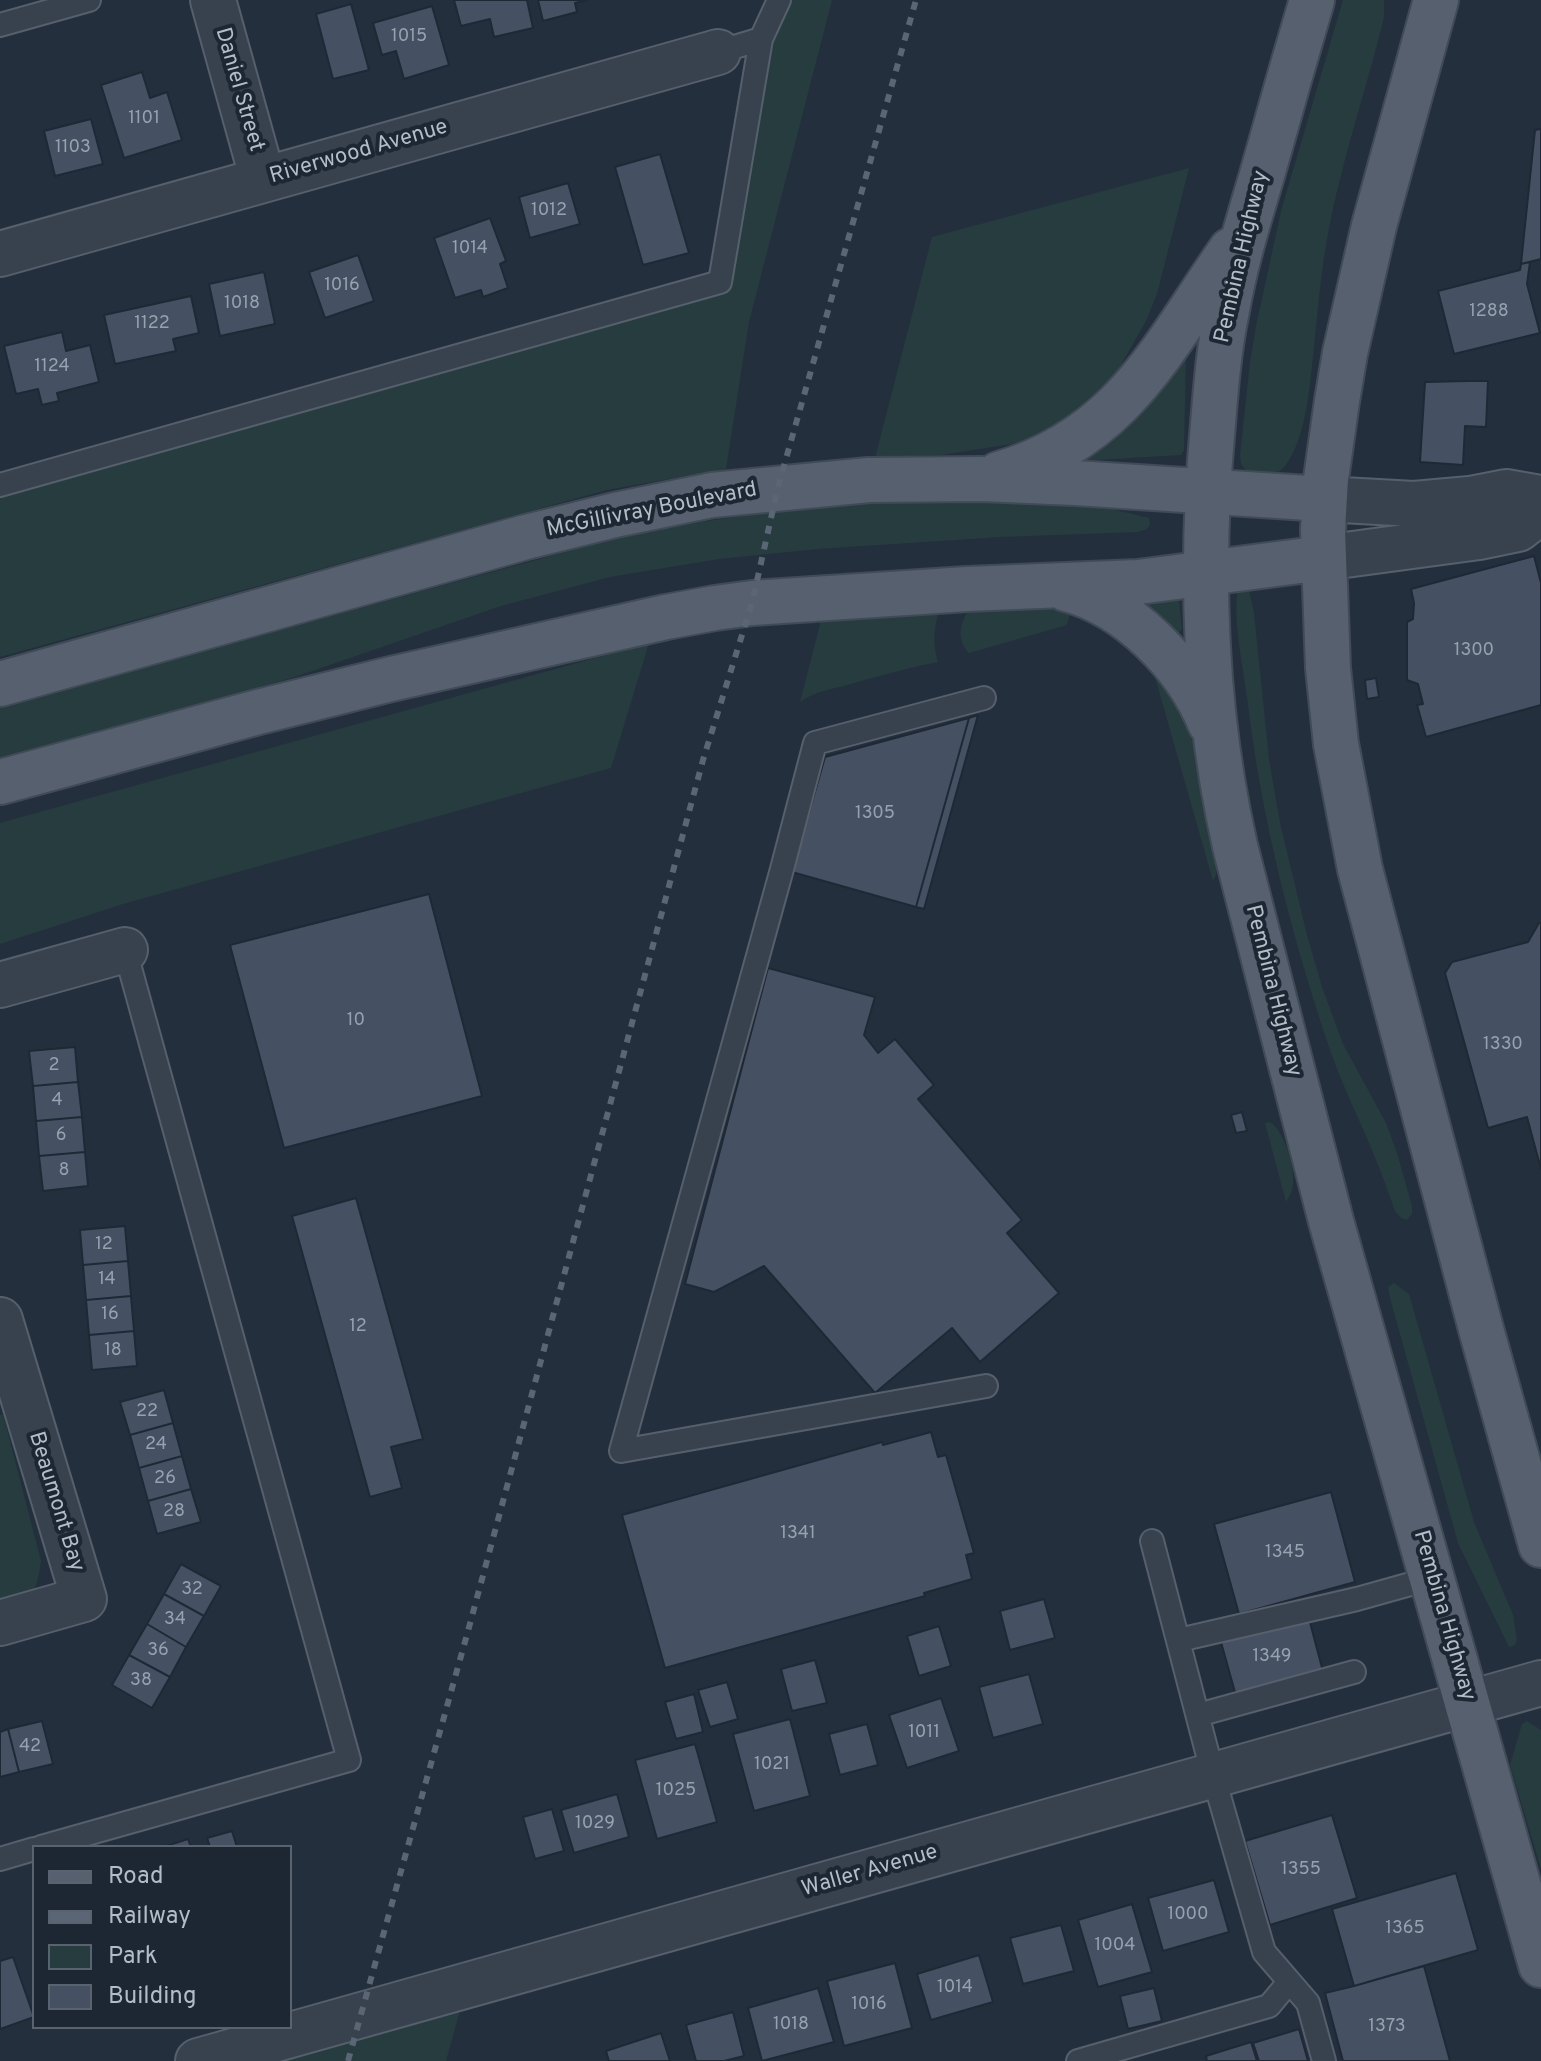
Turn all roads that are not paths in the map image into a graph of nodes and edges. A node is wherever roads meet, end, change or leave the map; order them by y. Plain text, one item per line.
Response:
1 (89, 0) edge
2 (213, 0) edge
3 (779, 0) edge
4 (1312, 0) edge
5 (1436, 0) edge
6 (0, 25) edge
7 (761, 39) junction
8 (718, 52) joint
9 (263, 180) junction
10 (1246, 228) junction
11 (0, 254) edge
12 (981, 479) junction
13 (0, 485) edge
14 (1207, 493) junction
15 (1541, 498) edge
16 (1324, 499) junction
17 (1541, 511) edge
18 (1323, 558) junction
19 (1206, 574) junction
20 (1052, 587) junction
21 (0, 684) edge
22 (984, 698) dead end
23 (1216, 743) junction
24 (0, 782) edge
25 (125, 950) joint
26 (0, 985) edge
27 (0, 1320) edge
28 (986, 1386) dead end
29 (1152, 1541) dead end
30 (1541, 1545) edge
31 (1432, 1578) junction
32 (0, 1623) edge
33 (1179, 1640) junction
34 (1354, 1672) dead end
35 (1541, 1683) edge
36 (1468, 1704) junction
37 (1198, 1715) junction
38 (1213, 1775) junction
39 (48, 1845) edge
40 (32, 1850) edge
41 (0, 1859) edge
42 (1541, 1965) edge
43 (1289, 1982) junction
44 (198, 2061) edge
45 (1078, 2061) edge
46 (1324, 2061) edge

1 - 6 lane
2 - 9 street, Daniel Street
3 - 7 lane
4 - 10 main road, Pembina Highway
5 - 16 main road
7 - 8 lane
7 - 13 lane
8 - 9 street, Riverwood Avenue
9 - 11 street, Riverwood Avenue
10 - 12 main road
10 - 14 main road, Pembina Highway
12 - 14 main road, McGillivray Boulevard
12 - 21 main road, McGillivray Boulevard
14 - 16 main road, McGillivray Boulevard
14 - 19 main road, Pembina Highway
15 - 16 street
16 - 18 main road
17 - 18 street
18 - 19 main road
18 - 30 main road
19 - 20 main road
19 - 23 main road, Pembina Highway
20 - 23 main road
20 - 24 main road
22 - 28 lane
23 - 31 main road, Pembina Highway
25 - 26 street
25 - 39 lane
27 - 32 street, Beaumont Bay
29 - 33 lane
31 - 33 lane
31 - 36 main road, Pembina Highway
33 - 37 lane
34 - 37 lane
35 - 36 street, Waller Avenue
36 - 38 street, Waller Avenue
36 - 42 main road, Pembina Highway
37 - 38 lane
38 - 43 lane
38 - 44 street, Waller Avenue
40 - 41 lane
43 - 45 lane
43 - 46 lane

